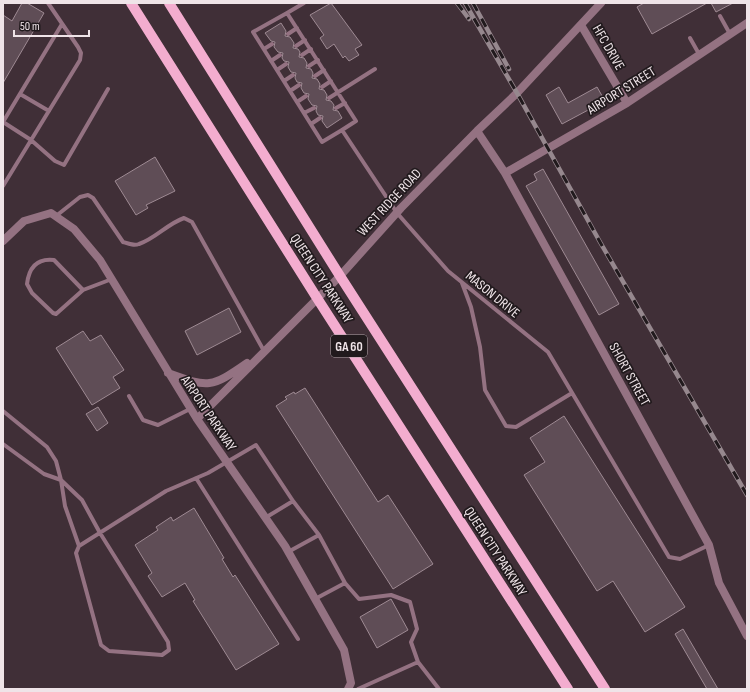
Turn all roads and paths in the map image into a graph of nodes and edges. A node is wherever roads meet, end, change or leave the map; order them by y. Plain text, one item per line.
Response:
1 (48, 3) edge
2 (131, 3) edge
3 (169, 3) edge
4 (304, 3) edge
5 (601, 3) edge
6 (287, 13) junction
7 (720, 16) dead end
8 (747, 23) edge
9 (62, 24) junction
10 (581, 24) junction
11 (297, 28) junction
12 (288, 34) dead end
13 (730, 34) junction
14 (690, 38) dead end
15 (305, 40) junction
16 (272, 44) dead end
17 (296, 46) dead end
18 (264, 49) junction
19 (311, 49) junction
20 (280, 55) dead end
21 (302, 55) dead end
22 (700, 55) junction
23 (271, 60) junction
24 (318, 60) junction
25 (286, 64) dead end
26 (309, 66) dead end
27 (375, 69) dead end
28 (277, 70) junction
29 (324, 70) junction
30 (293, 75) dead end
31 (315, 76) dead end
32 (284, 81) junction
33 (331, 81) junction
34 (299, 85) dead end
35 (322, 86) dead end
36 (108, 89) dead end
37 (290, 91) junction
38 (338, 92) junction
39 (20, 94) junction
40 (306, 96) dead end
41 (329, 98) dead end
42 (297, 102) junction
43 (345, 103) junction
44 (627, 103) junction
45 (314, 108) dead end
46 (336, 108) dead end
47 (49, 111) junction
48 (304, 113) junction
49 (320, 118) dead end
50 (3, 122) edge
51 (311, 124) junction
52 (342, 130) junction
53 (477, 131) junction
54 (31, 140) junction
55 (505, 173) junction
56 (3, 186) edge
57 (396, 212) junction
58 (56, 216) junction
59 (3, 241) edge
60 (340, 276) junction
61 (112, 279) junction
62 (462, 283) junction
63 (82, 290) junction
64 (317, 298) junction
65 (264, 351) junction
66 (168, 373) junction
67 (572, 393) junction
68 (129, 396) dead end
69 (190, 409) junction
70 (3, 411) edge
71 (197, 419) junction
72 (3, 444) edge
73 (226, 462) junction
74 (196, 478) junction
75 (61, 480) junction
76 (293, 501) junction
77 (265, 518) junction
78 (100, 533) junction
79 (319, 536) junction
80 (709, 545) junction
81 (79, 546) junction
82 (288, 552) junction
83 (345, 583) junction
84 (315, 599) junction
85 (747, 636) edge
86 (298, 639) dead end
87 (418, 662) junction
88 (348, 689) edge
89 (358, 689) edge
90 (439, 689) edge
91 (568, 689) edge
92 (605, 689) edge

1 - 9 lane
2 - 64 main road, QUEEN CITY PARKWAY / GA 60
3 - 60 main road, QUEEN CITY PARKWAY / GA 60
4 - 6 lane
5 - 10 street, WEST RIDGE ROAD
6 - 11 lane
6 - 18 lane
7 - 13 lane
8 - 13 street, AIRPORT STREET
9 - 39 lane
9 - 47 lane
10 - 44 street, HFC DRIVE
10 - 53 street, WEST RIDGE ROAD
11 - 12 lane
11 - 15 lane
13 - 22 street, AIRPORT STREET
14 - 22 lane
15 - 17 lane
15 - 19 lane
16 - 18 lane
18 - 23 lane
19 - 21 lane
19 - 24 lane
20 - 23 lane
22 - 44 street, AIRPORT STREET
23 - 28 lane
24 - 26 lane
24 - 29 lane
25 - 28 lane
27 - 38 lane
28 - 32 lane
29 - 31 lane
29 - 33 lane
30 - 32 lane
32 - 37 lane
33 - 35 lane
33 - 38 lane
34 - 37 lane
36 - 54 lane
37 - 42 lane
38 - 41 lane
38 - 43 lane
39 - 47 lane
39 - 50 lane
40 - 42 lane
42 - 48 lane
43 - 46 lane
43 - 52 lane
44 - 55 street, AIRPORT STREET
45 - 48 lane
47 - 54 lane
48 - 51 lane
49 - 51 lane
50 - 54 lane
51 - 52 lane
52 - 57 lane, MASON DRIVE
53 - 55 street, SHORT STREET
53 - 57 street, WEST RIDGE ROAD
54 - 56 lane
55 - 80 street, SHORT STREET
57 - 60 street, WEST RIDGE ROAD
57 - 62 lane, MASON DRIVE
58 - 59 street
58 - 61 street, AIRPORT PARKWAY
58 - 65 lane
60 - 64 street, WEST RIDGE ROAD
60 - 92 main road, QUEEN CITY PARKWAY / GA 60
61 - 63 lane
61 - 66 street, AIRPORT PARKWAY
62 - 67 lane, MASON DRIVE
62 - 67 lane
63 - 63 lane
64 - 65 street, WEST RIDGE ROAD
64 - 91 main road, QUEEN CITY PARKWAY / GA 60
65 - 66 street
65 - 71 street, WEST RIDGE ROAD
66 - 69 street, AIRPORT PARKWAY
67 - 80 lane, MASON DRIVE
68 - 69 lane
69 - 71 street, AIRPORT PARKWAY
70 - 75 lane
71 - 73 street, AIRPORT PARKWAY
72 - 75 lane
73 - 74 lane
73 - 76 lane
73 - 77 street, AIRPORT PARKWAY
74 - 78 lane
74 - 86 lane
75 - 78 lane
75 - 81 lane
76 - 77 lane
76 - 79 lane
77 - 82 street, AIRPORT PARKWAY
78 - 81 lane
78 - 81 lane
79 - 82 lane
79 - 83 lane
80 - 85 street, SHORT STREET
82 - 84 street, AIRPORT PARKWAY
83 - 84 lane
83 - 87 lane
84 - 88 street, AIRPORT PARKWAY
87 - 89 lane
87 - 90 lane

